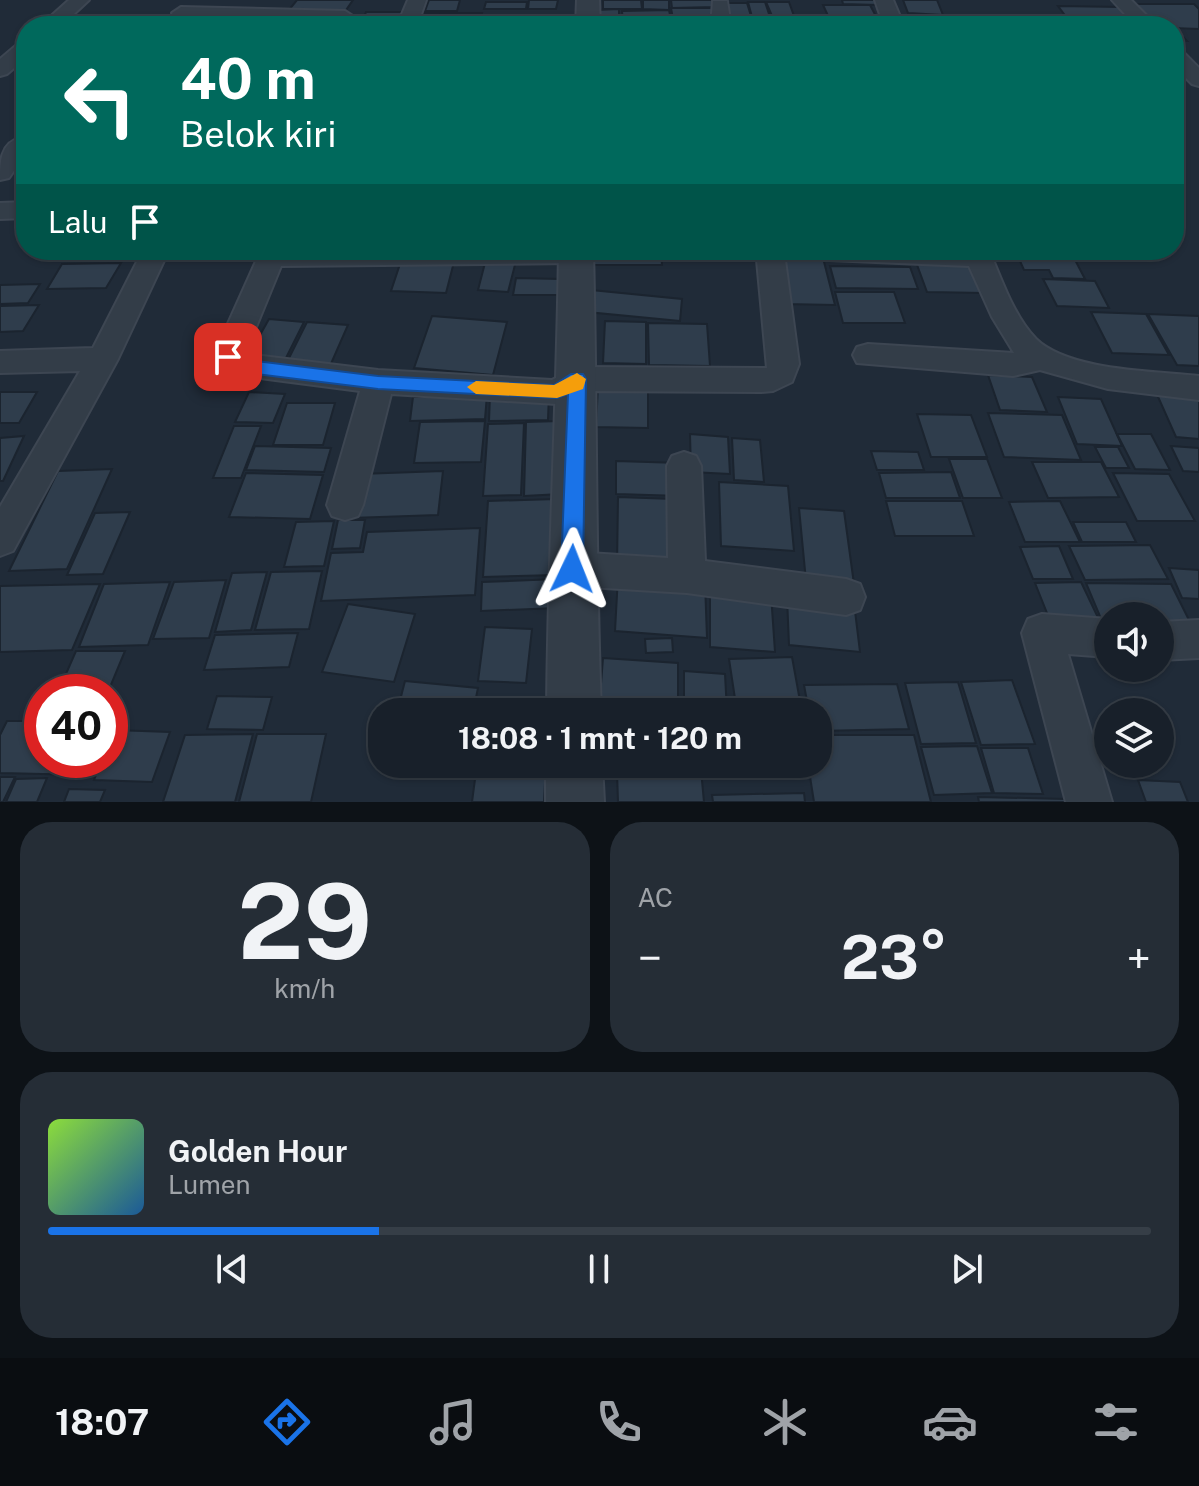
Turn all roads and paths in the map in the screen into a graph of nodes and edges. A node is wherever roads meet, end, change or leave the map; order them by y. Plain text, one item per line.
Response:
1 (80, 0) edge
2 (1121, 0) edge
3 (720, 5) dead end
4 (238, 7) edge
5 (181, 13) edge
6 (62, 16) edge
7 (334, 16) edge
8 (721, 16) edge
9 (1137, 16) edge
10 (16, 56) edge
11 (1184, 64) edge
12 (0, 70) edge
13 (1199, 80) edge
14 (15, 145) edge
15 (0, 173) edge
16 (151, 260) edge
17 (269, 260) edge
18 (576, 260) edge
19 (771, 260) dead end
20 (981, 260) edge
21 (868, 355) dead end
22 (1037, 356) junction
23 (103, 359) junction
24 (0, 362) edge
25 (577, 379) junction
26 (378, 382) junction
27 (1199, 388) edge
28 (684, 466) dead end
29 (345, 505) dead end
30 (0, 540) edge
31 (572, 569) junction
32 (687, 576) junction
33 (846, 597) dead end
34 (1094, 637) edge
35 (1199, 639) edge
36 (1174, 640) edge
37 (574, 698) edge
38 (574, 778) edge
39 (575, 802) edge
40 (1089, 802) edge

1 - 6 street
2 - 9 street
3 - 8 street
4 - 5 street
4 - 7 street
10 - 12 street
11 - 13 street
14 - 15 street
16 - 23 street
17 - 26 street
18 - 25 street
19 - 25 street
20 - 22 street
21 - 22 street
22 - 27 street
23 - 24 street
23 - 30 street
25 - 26 street
25 - 31 street
26 - 29 street
28 - 32 street
31 - 32 street
31 - 37 street
32 - 33 street
34 - 40 street
35 - 36 street
38 - 39 street

